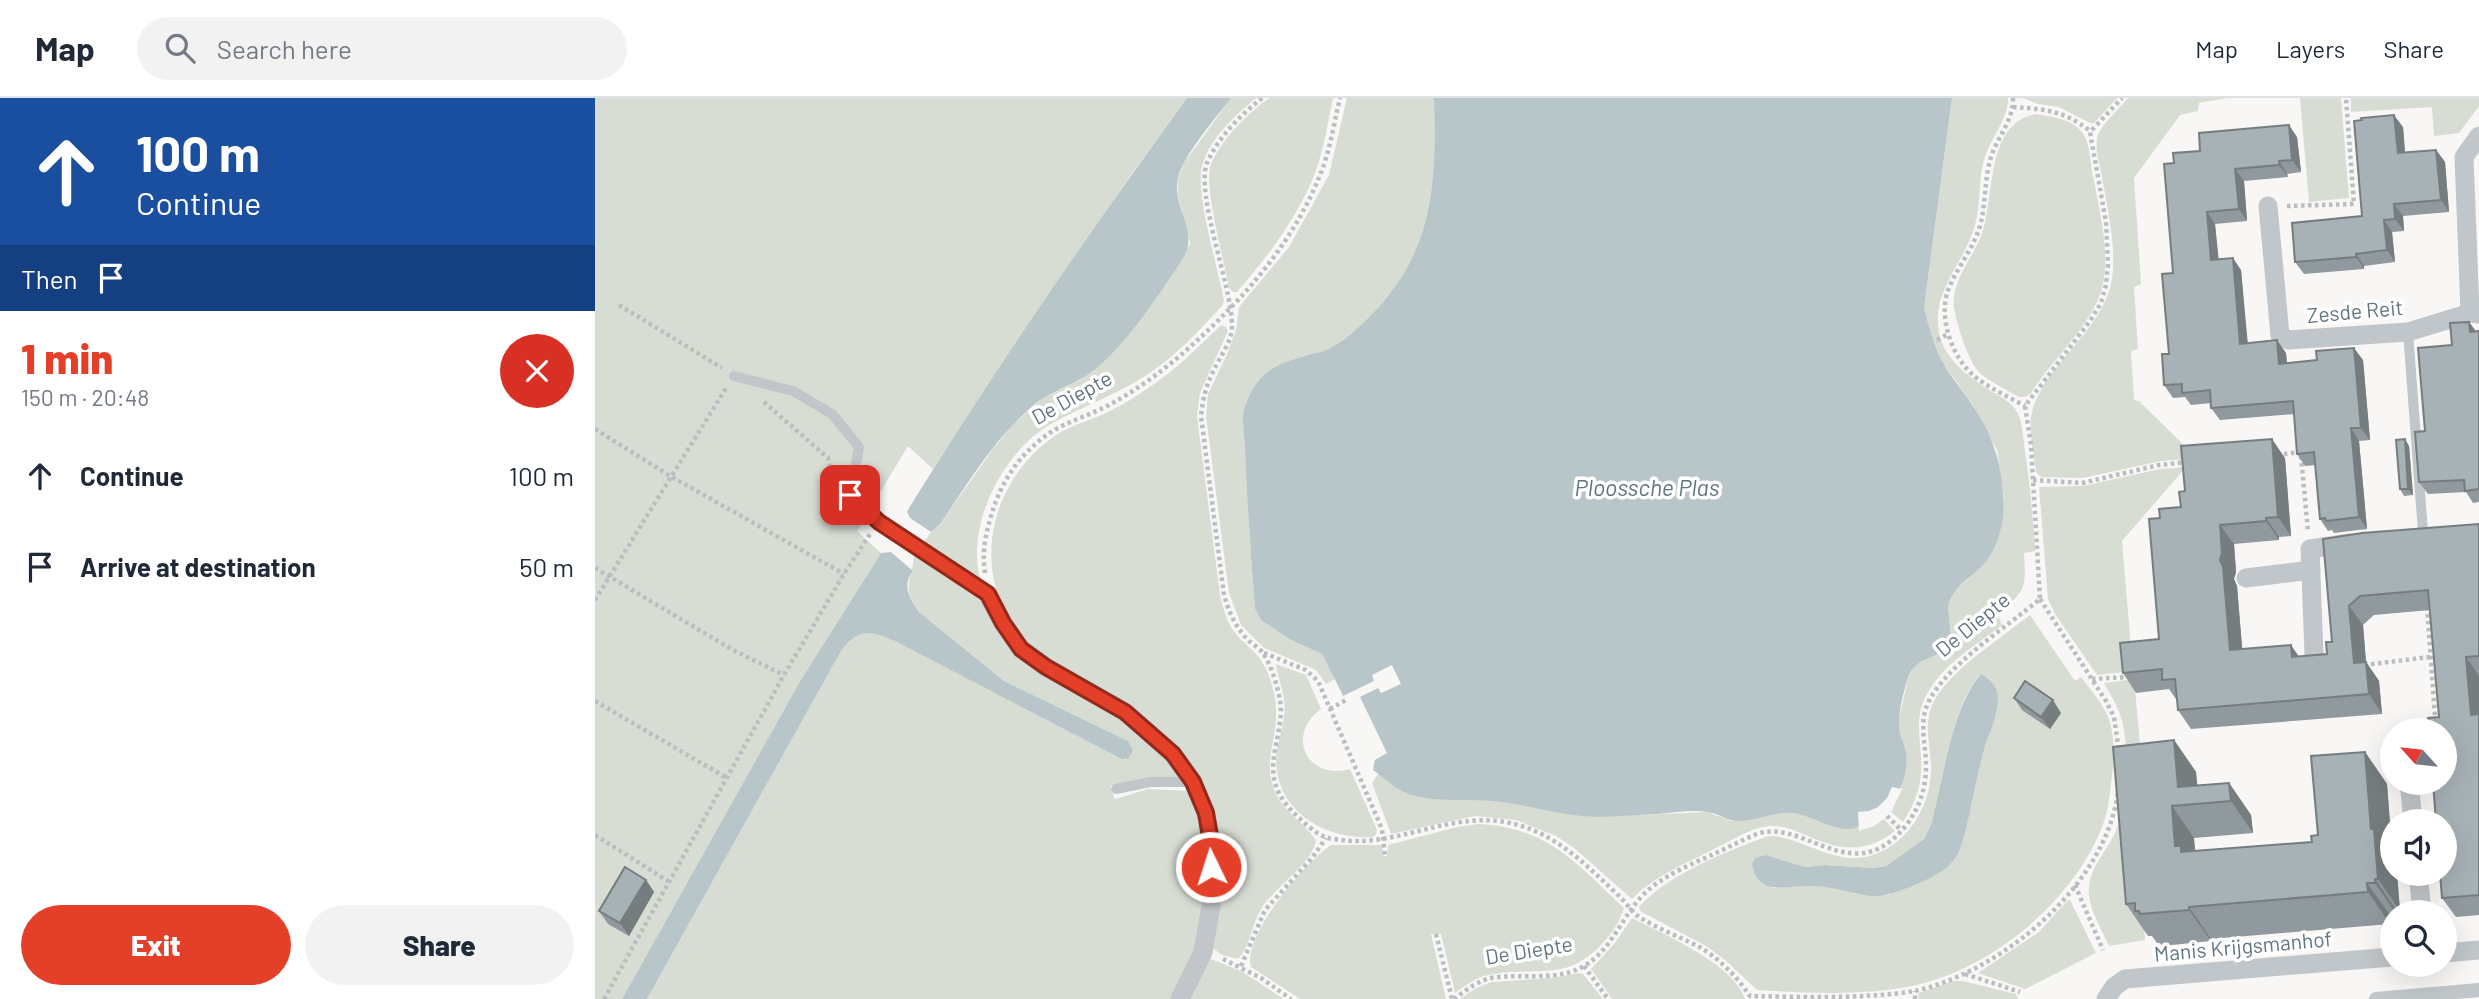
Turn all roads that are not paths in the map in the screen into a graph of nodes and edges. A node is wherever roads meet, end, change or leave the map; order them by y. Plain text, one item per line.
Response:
1 (2479, 136) edge
2 (2268, 206) road end
3 (2474, 313) edge
4 (2408, 332) junction
5 (734, 376) road end
6 (2445, 530) edge
7 (2416, 533) joint
8 (2373, 540) edge
9 (2311, 570) junction
10 (2246, 578) dead end
11 (988, 594) joint
12 (2314, 655) edge
13 (1193, 782) junction
14 (1116, 789) dead end
15 (2479, 950) edge
16 (2457, 952) edge
17 (2380, 958) edge
18 (2479, 990) edge
19 (1180, 999) edge
20 (2106, 999) edge
21 (2376, 999) edge

1 - 3 street
2 - 4 street, Zesde Reit
3 - 4 street, Zesde Reit
4 - 7 lane
5 - 11 lane
6 - 7 street
8 - 9 street
9 - 10 street
9 - 12 street
11 - 13 street
13 - 14 lane
13 - 19 street
15 - 16 street
17 - 20 street, Manis Krijgsmanhof
18 - 21 street

